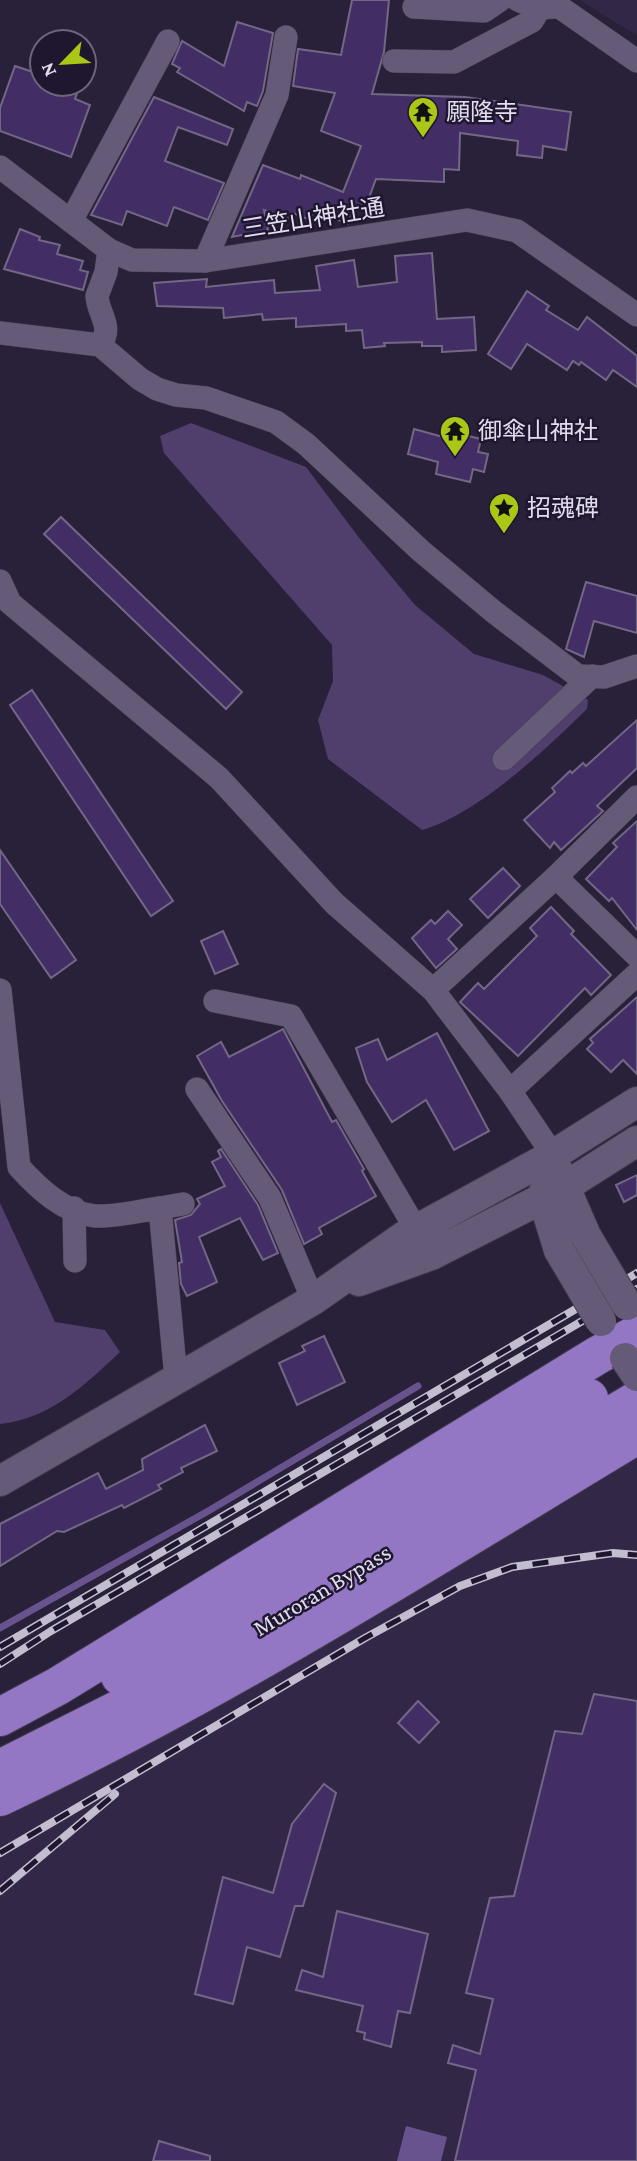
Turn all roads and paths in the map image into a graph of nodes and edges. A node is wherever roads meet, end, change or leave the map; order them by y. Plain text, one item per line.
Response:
1 (500, 0) edge
2 (518, 0) edge
3 (551, 5) edge
4 (414, 7) dead end
5 (286, 37) dead end
6 (168, 41) dead end
7 (394, 61) dead end
8 (637, 61) edge
9 (0, 167) edge
10 (71, 221) junction
11 (109, 250) junction
12 (205, 261) junction
13 (637, 314) edge
14 (0, 333) edge
15 (100, 345) junction
16 (0, 582) edge
17 (637, 666) edge
18 (592, 676) junction
19 (504, 759) dead end
20 (637, 797) edge
21 (556, 877) junction
22 (637, 956) edge
23 (637, 974) edge
24 (0, 990) edge
25 (433, 990) junction
26 (215, 1001) dead end
27 (197, 1089) dead end
28 (510, 1091) junction
29 (637, 1102) edge
30 (637, 1141) edge
31 (553, 1155) junction
32 (553, 1193) junction
33 (183, 1204) dead end
34 (74, 1208) junction
35 (160, 1208) junction
36 (423, 1243) junction
37 (75, 1261) dead end
38 (313, 1300) junction
39 (627, 1342) edge
40 (176, 1378) junction
41 (637, 1400) edge
42 (637, 1435) edge
43 (0, 1481) edge
44 (133, 1701) junction
45 (0, 1717) edge
46 (0, 1738) edge
47 (0, 1769) edge
48 (0, 1797) edge

1 - 4 street
2 - 3 street
3 - 7 street
3 - 8 street
5 - 12 street
6 - 10 street
9 - 10 street, 三笠山神社通
10 - 11 street, 三笠山神社通
11 - 12 street, 三笠山神社通
11 - 15 street
12 - 13 street, 三笠山神社通
14 - 15 street
15 - 18 street
16 - 25 street
17 - 18 street
18 - 19 street
20 - 21 street
21 - 22 street
21 - 25 street
23 - 28 street
24 - 34 street
25 - 28 street
26 - 36 street
27 - 38 street
28 - 31 street
29 - 31 street
30 - 32 street
31 - 32 street
31 - 36 street
32 - 36 street
32 - 39 street, bridge
32 - 39 street, bridge
33 - 35 street
34 - 35 street
34 - 37 street
35 - 40 street
36 - 38 street
38 - 40 street
39 - 44 highway, Muroran Bypass
39 - 45 highway
40 - 43 street
41 - 44 highway, Muroran Bypass
42 - 44 highway
44 - 46 highway, Muroran Bypass
44 - 47 highway, Muroran Bypass
44 - 48 highway

